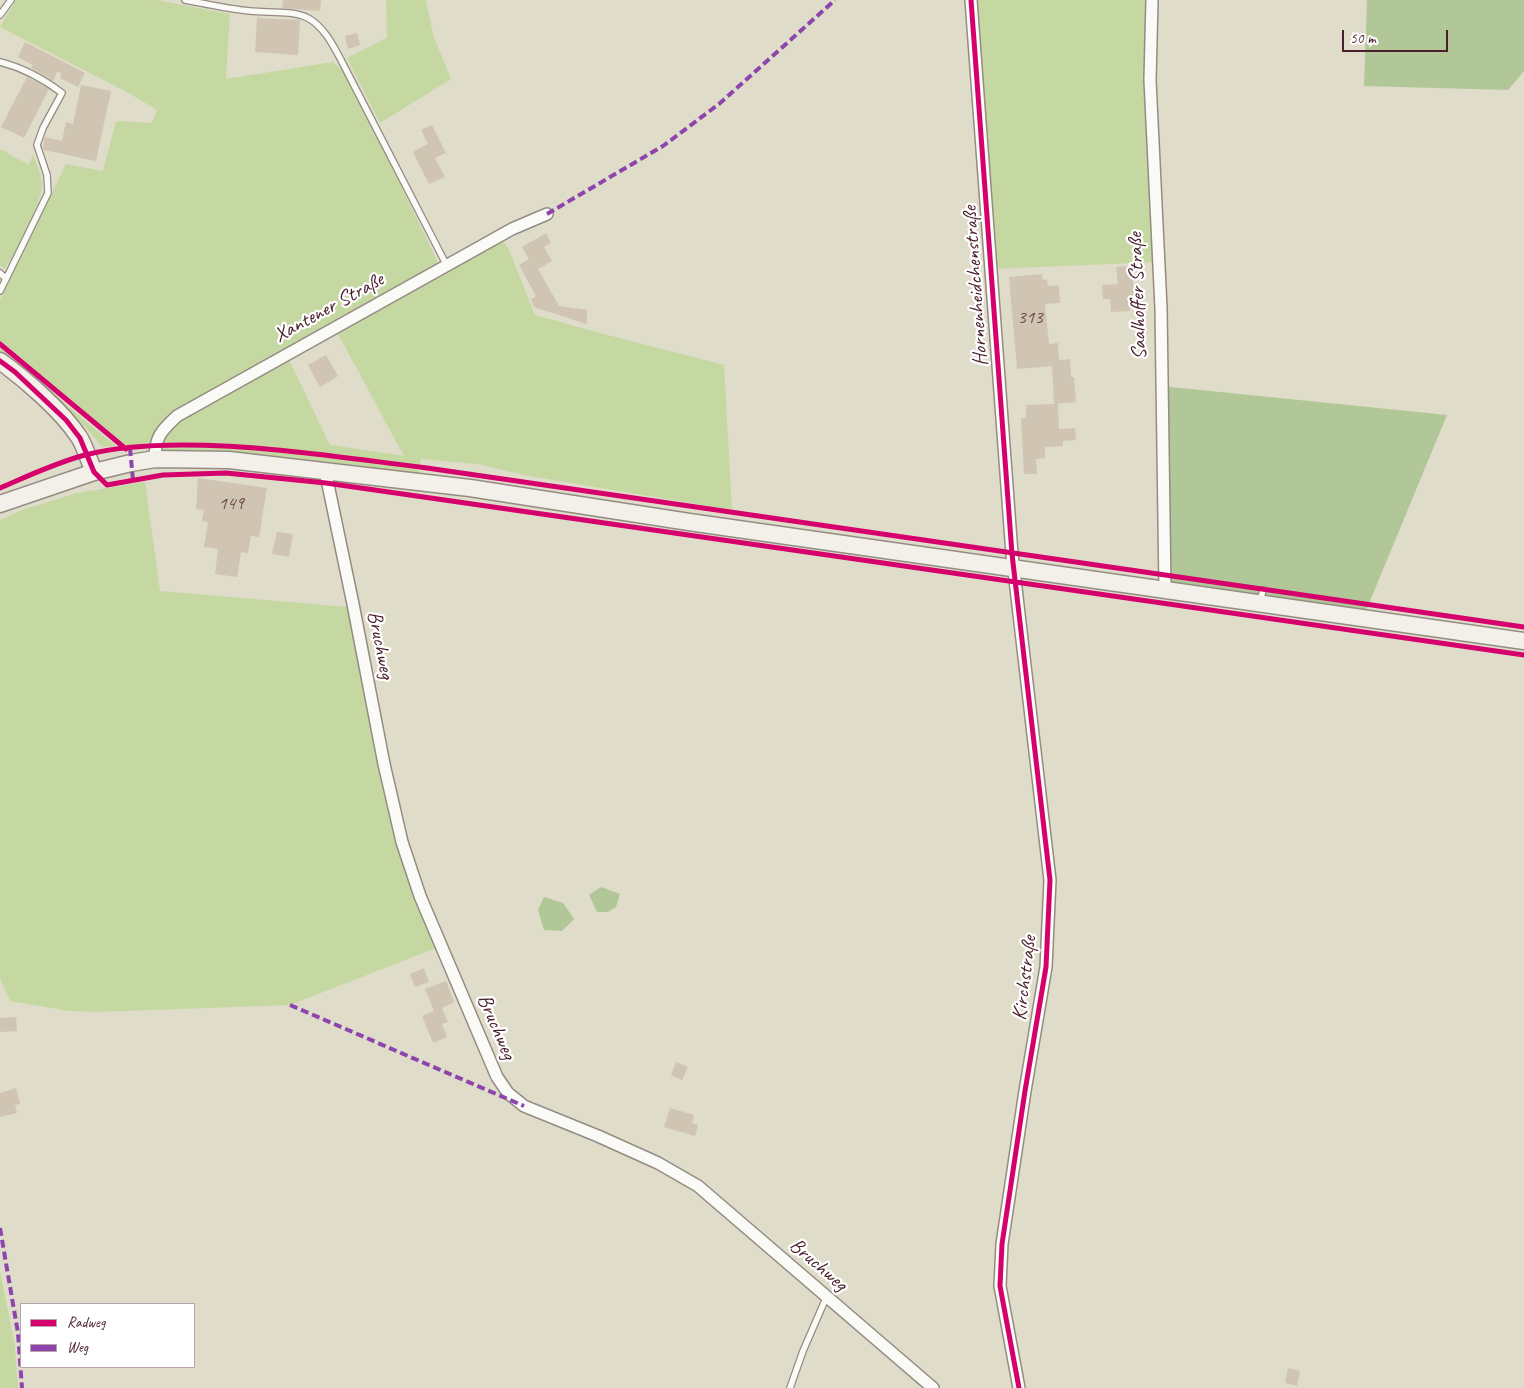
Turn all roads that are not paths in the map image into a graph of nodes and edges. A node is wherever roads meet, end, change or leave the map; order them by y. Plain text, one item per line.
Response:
1 (11, 0) edge
2 (185, 0) edge
3 (970, 0) edge
4 (1152, 0) edge
5 (0, 15) edge
6 (0, 62) edge
7 (547, 214) dead end
8 (447, 266) junction
9 (0, 273) edge
10 (6, 279) junction
11 (0, 291) edge
12 (0, 361) edge
13 (155, 459) junction
14 (325, 470) junction
15 (94, 472) junction
16 (0, 504) edge
17 (1015, 569) junction
18 (1165, 590) junction
19 (1524, 641) edge
20 (826, 1298) junction
21 (790, 1388) edge
22 (933, 1388) edge
23 (1019, 1388) edge

1 - 5 lane
2 - 8 lane
3 - 17 street, Hornenheidchenstraße
4 - 18 street, Saalhoffer Straße
6 - 10 lane
7 - 8 street, Xantener Straße
8 - 13 street, Xantener Straße
9 - 10 lane
10 - 11 lane
12 - 15 main road
13 - 14 main road
13 - 15 main road
14 - 17 main road
14 - 20 street, Bruchweg
15 - 16 main road
17 - 18 main road
17 - 23 street, Kirchstraße
18 - 19 main road
20 - 21 lane
20 - 22 street, Bruchweg

